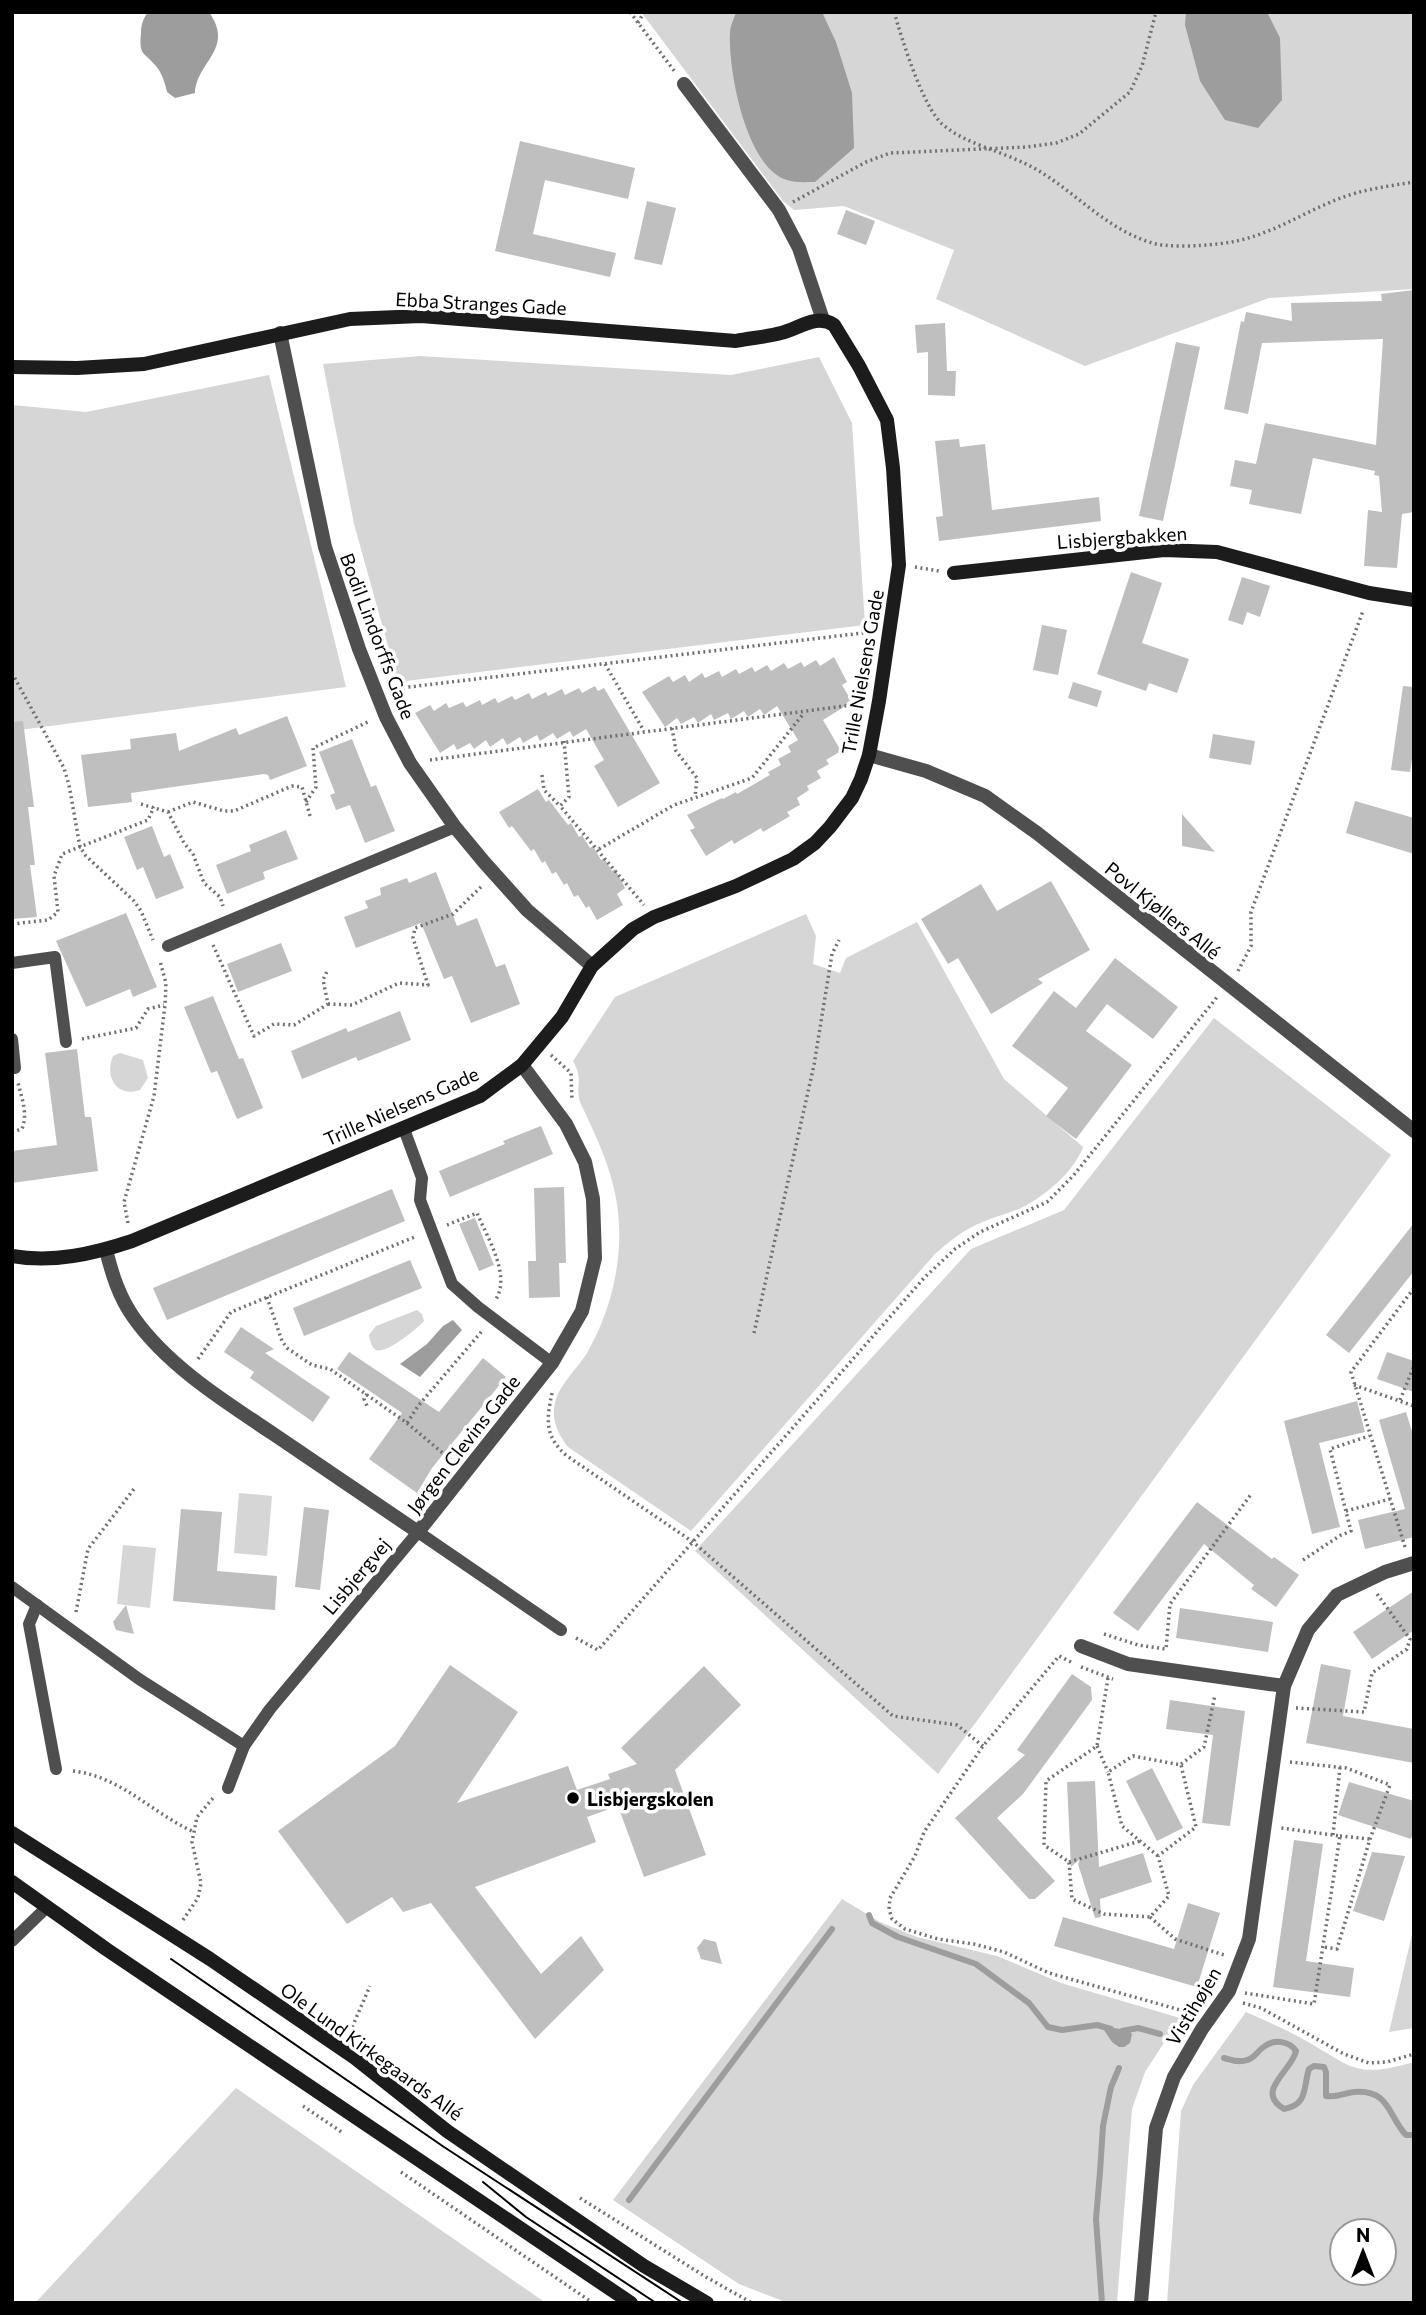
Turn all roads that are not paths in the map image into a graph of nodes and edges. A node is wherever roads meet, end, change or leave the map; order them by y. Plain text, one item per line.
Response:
1 (684, 84) road end
2 (823, 320) junction
3 (280, 333) junction
4 (12, 367) edge
5 (954, 573) road end
6 (1414, 600) edge
7 (869, 755) junction
8 (455, 827) junction
9 (168, 946) dead end
10 (12, 963) edge
11 (592, 967) junction
12 (12, 1039) edge
13 (66, 1042) road end
14 (522, 1065) junction
15 (15, 1068) road end
16 (404, 1129) junction
17 (1414, 1131) edge
18 (106, 1250) junction
19 (12, 1256) edge
20 (552, 1363) junction
21 (418, 1532) junction
22 (1412, 1564) edge
23 (12, 1587) edge
24 (37, 1605) junction
25 (561, 1630) road end
26 (1080, 1646) dead end
27 (1284, 1686) junction
28 (244, 1746) junction
29 (56, 1769) road end
30 (228, 1788) road end
31 (12, 1833) edge
32 (12, 1882) edge
33 (47, 1907) junction
34 (12, 1941) edge
35 (631, 2303) edge
36 (707, 2303) edge
37 (1141, 2303) edge

1 - 2 street, Trille Nielsens Gade
2 - 3 street, Ebba Stranges Gade
2 - 7 street, Trille Nielsens Gade
3 - 4 street, Ebba Stranges Gade
3 - 8 street, Bodil Lindorffs Gade
5 - 6 street, Lisbjergbakken
7 - 11 street, Trille Nielsens Gade
7 - 17 street, Povl Kjøllers Allé
8 - 9 lane
8 - 11 street, Bodil Lindorffs Gade
10 - 13 lane
11 - 14 street, Trille Nielsens Gade
12 - 15 lane
14 - 16 street, Trille Nielsens Gade
14 - 20 street, Jørgen Clevins Gade
16 - 18 street, Trille Nielsens Gade
16 - 20 lane
18 - 19 street, Trille Nielsens Gade
18 - 21 street, Jørgen Clevins Gade
20 - 21 street, Jørgen Clevins Gade
21 - 25 lane, Lisbjergvej
21 - 28 lane, Lisbjergvej
22 - 27 street, Vistihøjen
23 - 24 lane
24 - 28 lane
24 - 29 lane
26 - 27 street
27 - 37 street, Vistihøjen
28 - 30 lane, Lisbjergvej
31 - 36 street, Ole Lund Kirkegaards Allé
32 - 33 street
33 - 34 lane
33 - 35 street

